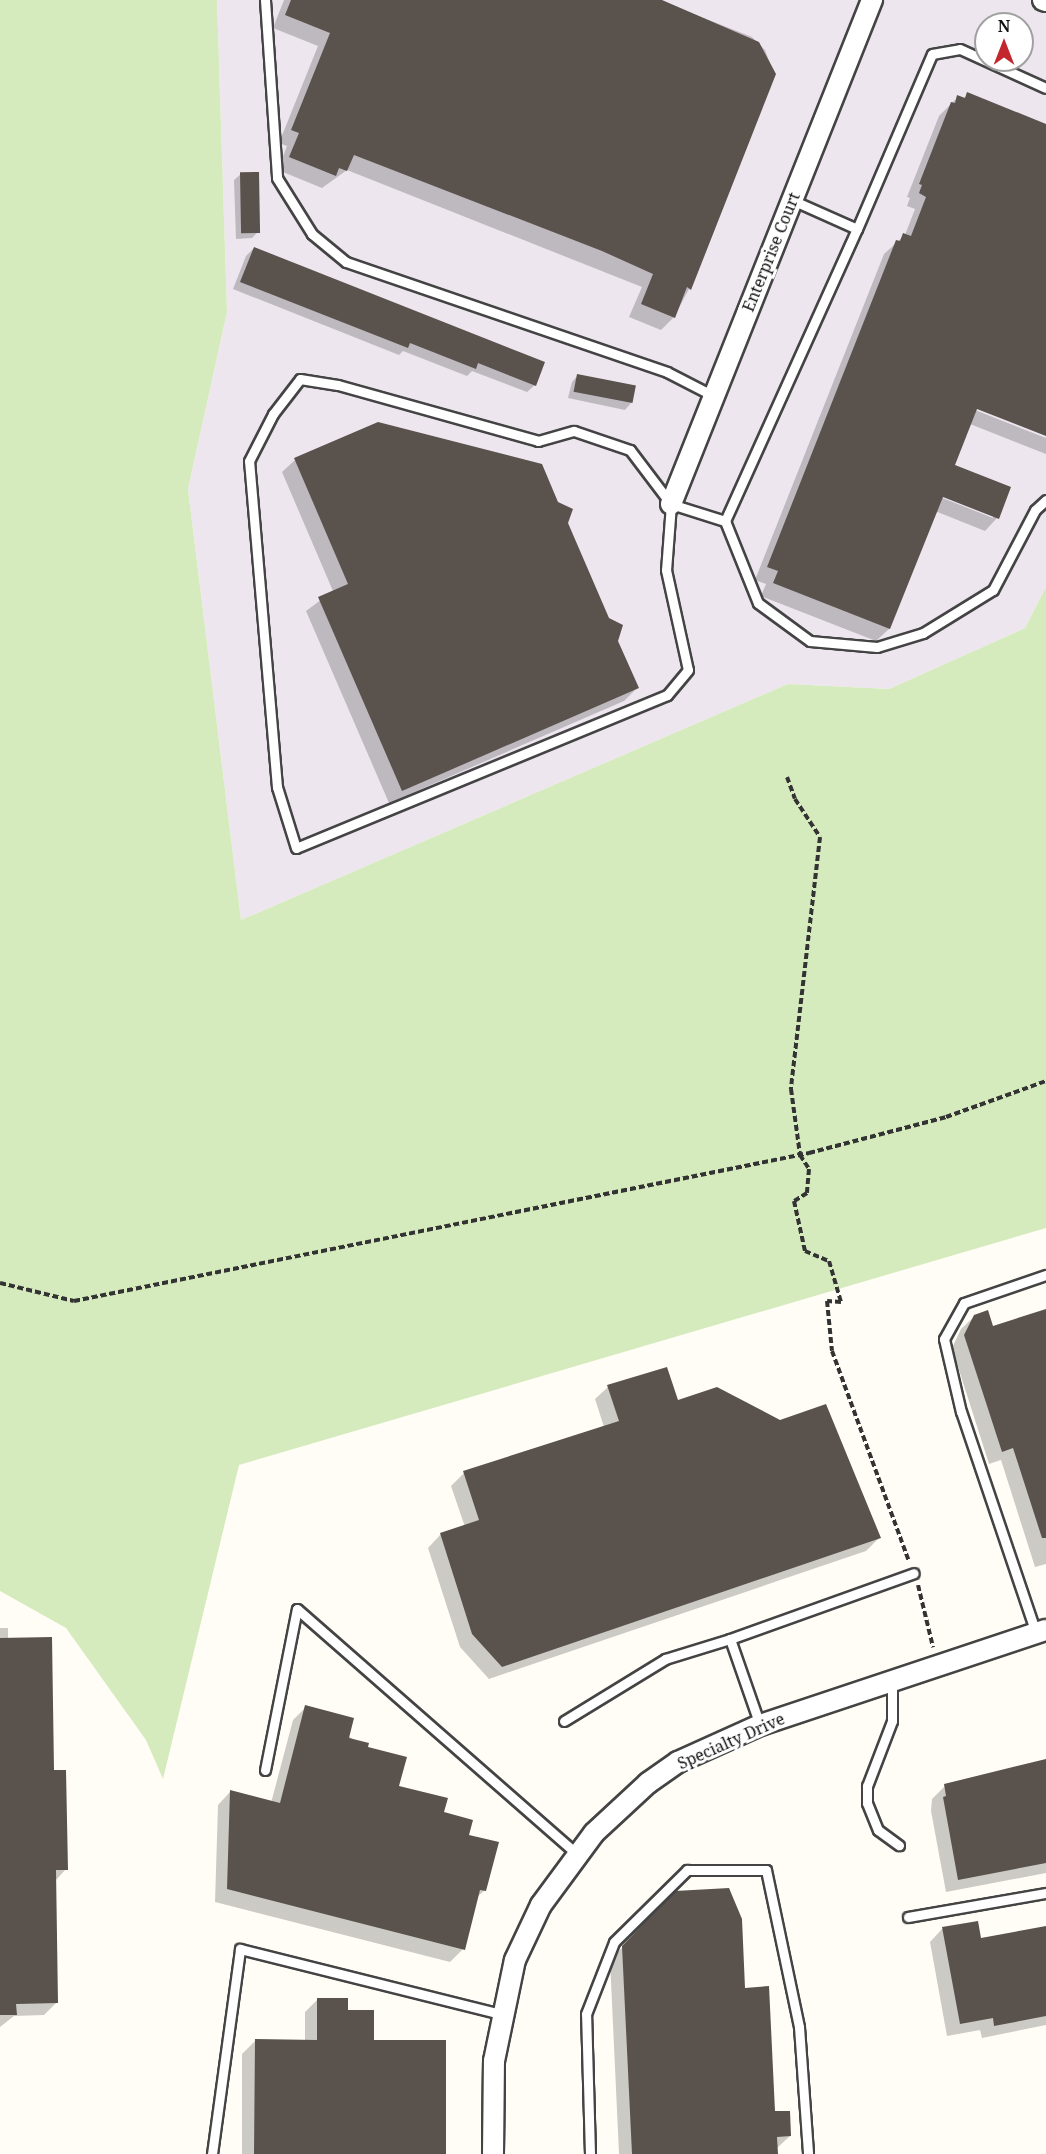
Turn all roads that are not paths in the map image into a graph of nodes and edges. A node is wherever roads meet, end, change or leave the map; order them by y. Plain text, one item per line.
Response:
1 (265, 0) edge
2 (872, 0) edge
3 (1046, 88) edge
4 (792, 200) junction
5 (857, 230) junction
6 (714, 396) junction
7 (1046, 500) edge
8 (671, 504) junction
9 (725, 521) junction
10 (1046, 1275) edge
11 (914, 1573) road end
12 (1041, 1631) edge
13 (730, 1639) junction
14 (892, 1681) junction
15 (564, 1721) dead end
16 (759, 1725) junction
17 (265, 1770) dead end
18 (899, 1845) dead end
19 (578, 1855) junction
20 (1046, 1893) edge
21 (908, 1917) dead end
22 (504, 2015) junction
23 (212, 2154) edge
24 (494, 2154) edge
25 (590, 2154) edge
26 (808, 2154) edge

1 - 6 lane
2 - 4 street, Enterprise Court
3 - 5 lane
4 - 5 lane
4 - 6 street, Enterprise Court
5 - 9 lane
6 - 8 street, Enterprise Court
7 - 9 lane
8 - 8 lane
8 - 9 lane
10 - 12 lane
11 - 13 lane
12 - 14 street, Specialty Drive
13 - 15 lane
13 - 16 lane
14 - 16 street, Specialty Drive
14 - 18 lane
16 - 19 street, Specialty Drive
17 - 19 lane
19 - 22 street, Specialty Drive
20 - 21 lane
22 - 23 lane
22 - 24 street, Specialty Drive
25 - 26 lane

